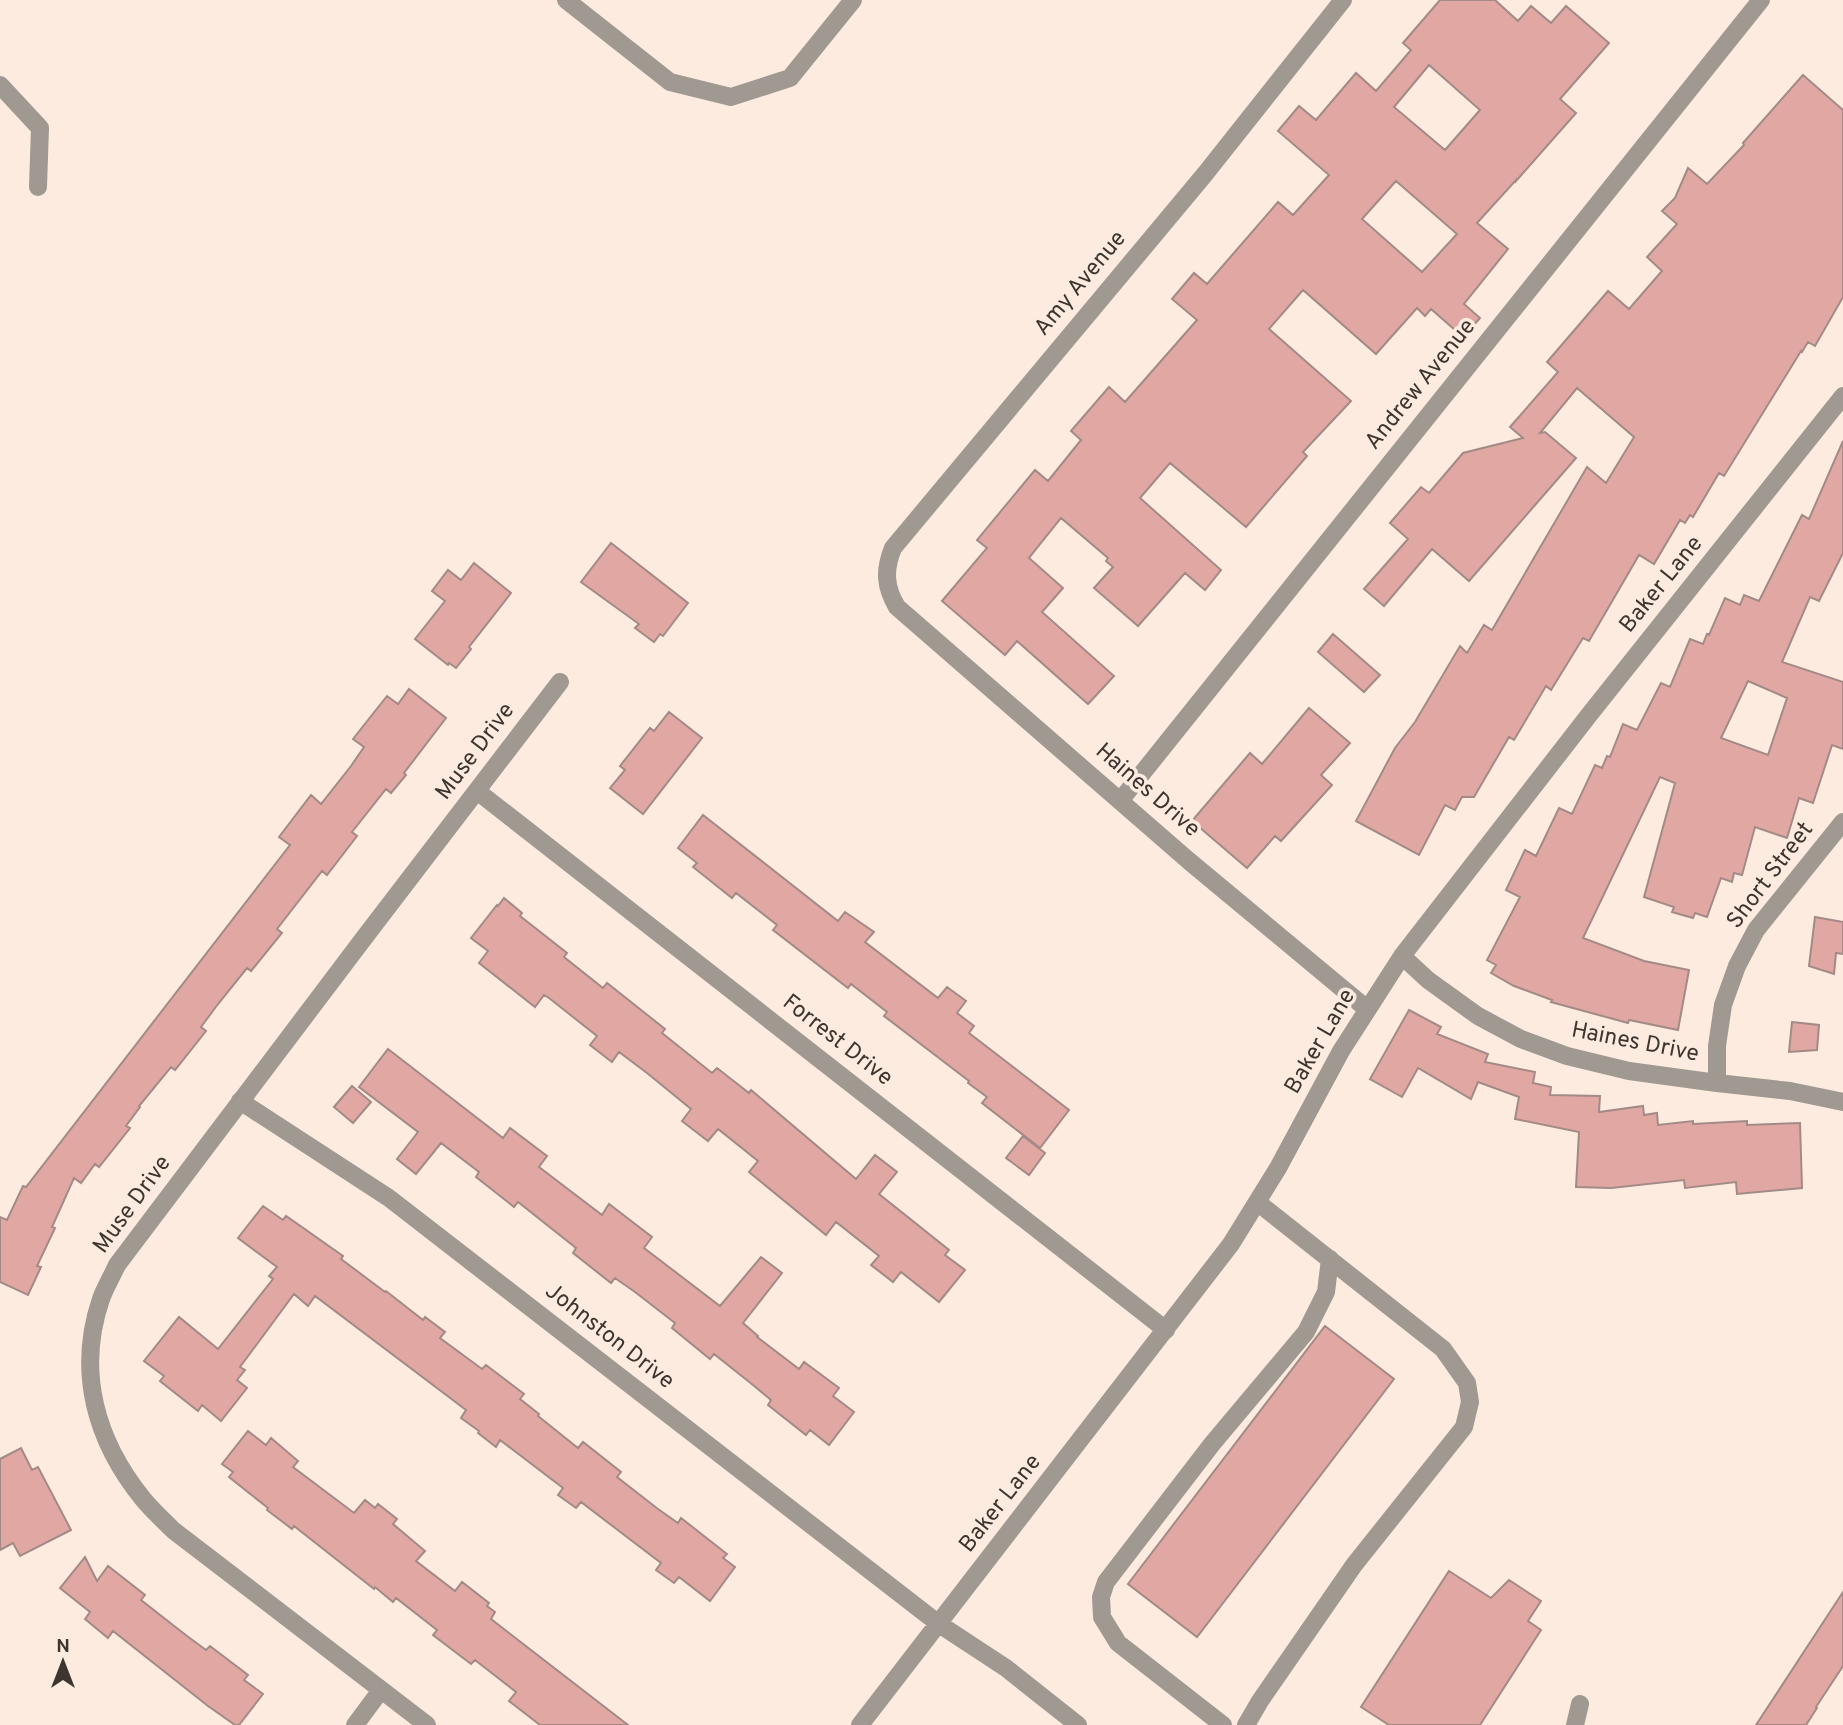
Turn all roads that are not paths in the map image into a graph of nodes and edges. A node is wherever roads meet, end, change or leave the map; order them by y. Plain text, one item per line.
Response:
1 (566, 0) edge
2 (853, 0) edge
3 (1343, 0) edge
4 (1761, 0) edge
5 (0, 85) edge
6 (38, 187) dead end
7 (1843, 396) edge
8 (897, 607) joint
9 (560, 682) dead end
10 (477, 791) junction
11 (1120, 801) junction
12 (1843, 822) edge
13 (1402, 956) junction
14 (1367, 1009) junction
15 (1717, 1083) junction
16 (240, 1101) junction
17 (1843, 1102) edge
18 (1257, 1202) junction
19 (1329, 1259) junction
20 (1167, 1330) junction
21 (939, 1624) junction
22 (381, 1690) junction
23 (1580, 1704) dead end
24 (355, 1725) edge
25 (427, 1725) edge
26 (860, 1725) edge
27 (1079, 1725) edge
28 (1223, 1725) edge
29 (1246, 1725) edge
30 (1575, 1725) edge

1 - 2 street
3 - 8 street, Amy Avenue
4 - 11 street, Andrew Avenue
5 - 6 street
7 - 13 street, Baker Lane
8 - 11 street, Haines Drive
9 - 10 street, Muse Drive
10 - 16 street, Muse Drive
10 - 20 street, Forrest Drive
11 - 14 street, Haines Drive
12 - 15 street, Short Street
13 - 14 street, Baker Lane
13 - 15 street, Haines Drive
14 - 18 street, Baker Lane
15 - 17 street, Haines Drive
16 - 21 street, Johnston Drive
16 - 22 street, Muse Drive
18 - 19 street
18 - 20 street, Baker Lane
19 - 28 street
19 - 29 street
20 - 21 street, Baker Lane
21 - 26 street, Baker Lane
21 - 27 street, Johnston Drive
22 - 24 street
22 - 25 street, Muse Drive
23 - 30 street

